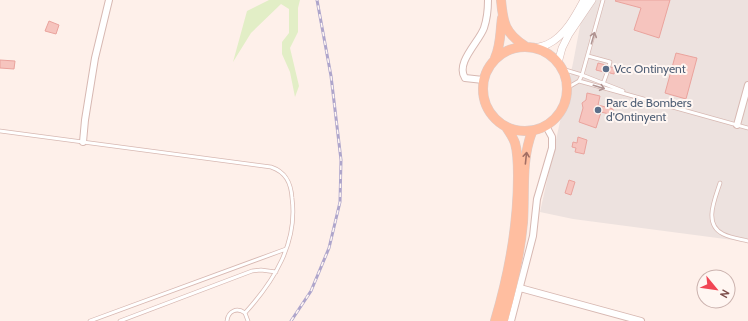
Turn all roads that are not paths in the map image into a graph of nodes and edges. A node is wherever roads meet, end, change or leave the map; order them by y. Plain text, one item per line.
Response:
1 (109, 0) edge
2 (488, 0) edge
3 (501, 0) edge
4 (584, 0) edge
5 (592, 0) edge
6 (603, 0) edge
7 (502, 13) junction
8 (525, 46) junction
9 (536, 48) junction
10 (588, 56) junction
11 (494, 59) junction
12 (560, 66) junction
13 (608, 66) dead end
14 (607, 72) dead end
15 (582, 75) junction
16 (483, 80) junction
17 (579, 81) junction
18 (603, 84) junction
19 (748, 85) edge
20 (567, 88) junction
21 (632, 95) junction
22 (737, 125) junction
23 (546, 126) junction
24 (506, 127) junction
25 (748, 128) edge
26 (0, 131) edge
27 (532, 132) junction
28 (83, 142) junction
29 (720, 183) dead end
30 (748, 241) edge
31 (286, 249) junction
32 (276, 272) junction
33 (520, 288) junction
34 (245, 313) junction
35 (90, 321) edge
36 (120, 321) edge
37 (227, 321) edge
38 (248, 321) edge
39 (495, 321) edge
40 (503, 321) edge
41 (510, 321) edge
42 (641, 321) edge

1 - 28 street
2 - 16 street
3 - 7 main road
4 - 9 street
5 - 12 street
10 -> 6 lane
7 - 8 main road
7 - 11 main road
8 - 9 main road
8 - 11 main road
9 - 12 main road
10 - 13 lane
10 - 15 lane
11 - 16 main road
12 - 15 lane
12 - 20 main road
14 - 18 lane
15 - 17 lane
15 - 18 lane
16 - 24 main road
17 - 20 lane
17 -> 21 lane
18 - 21 lane
19 - 22 street
20 - 23 main road
21 - 22 lane
22 - 25 lane
23 - 27 main road
23 - 33 street
24 - 27 main road
24 - 39 main road
26 - 28 lane
40 -> 27 main road
28 - 31 lane
29 - 30 lane
31 - 32 lane
31 - 35 lane
32 - 34 lane
32 - 36 lane
33 - 41 street
33 - 42 street
34 - 37 lane
34 - 38 lane

